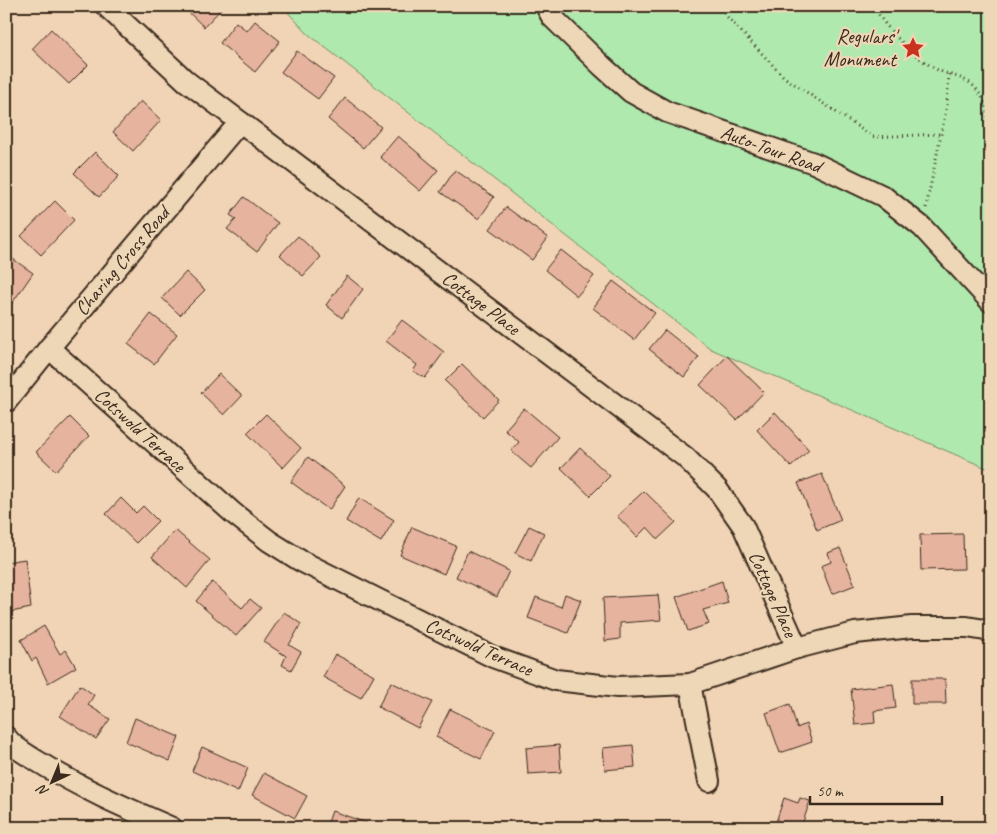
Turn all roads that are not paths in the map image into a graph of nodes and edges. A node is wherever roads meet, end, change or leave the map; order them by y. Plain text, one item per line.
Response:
1 (106, 6) edge
2 (546, 6) edge
3 (240, 122) junction
4 (991, 302) edge
5 (49, 348) junction
6 (6, 402) edge
7 (991, 631) edge
8 (797, 648) junction
9 (690, 684) junction
10 (6, 737) edge
11 (709, 781) dead end
12 (172, 828) edge

1 - 3 street, Cottage Place
2 - 4 street, Auto-Tour Road
3 - 5 street, Charing Cross Road
3 - 8 street, Cottage Place
5 - 6 street, Charing Cross Road
5 - 9 street, Cotswold Terrace
7 - 8 street, Cotswold Terrace
8 - 9 street, Cotswold Terrace
9 - 11 street
10 - 12 street

